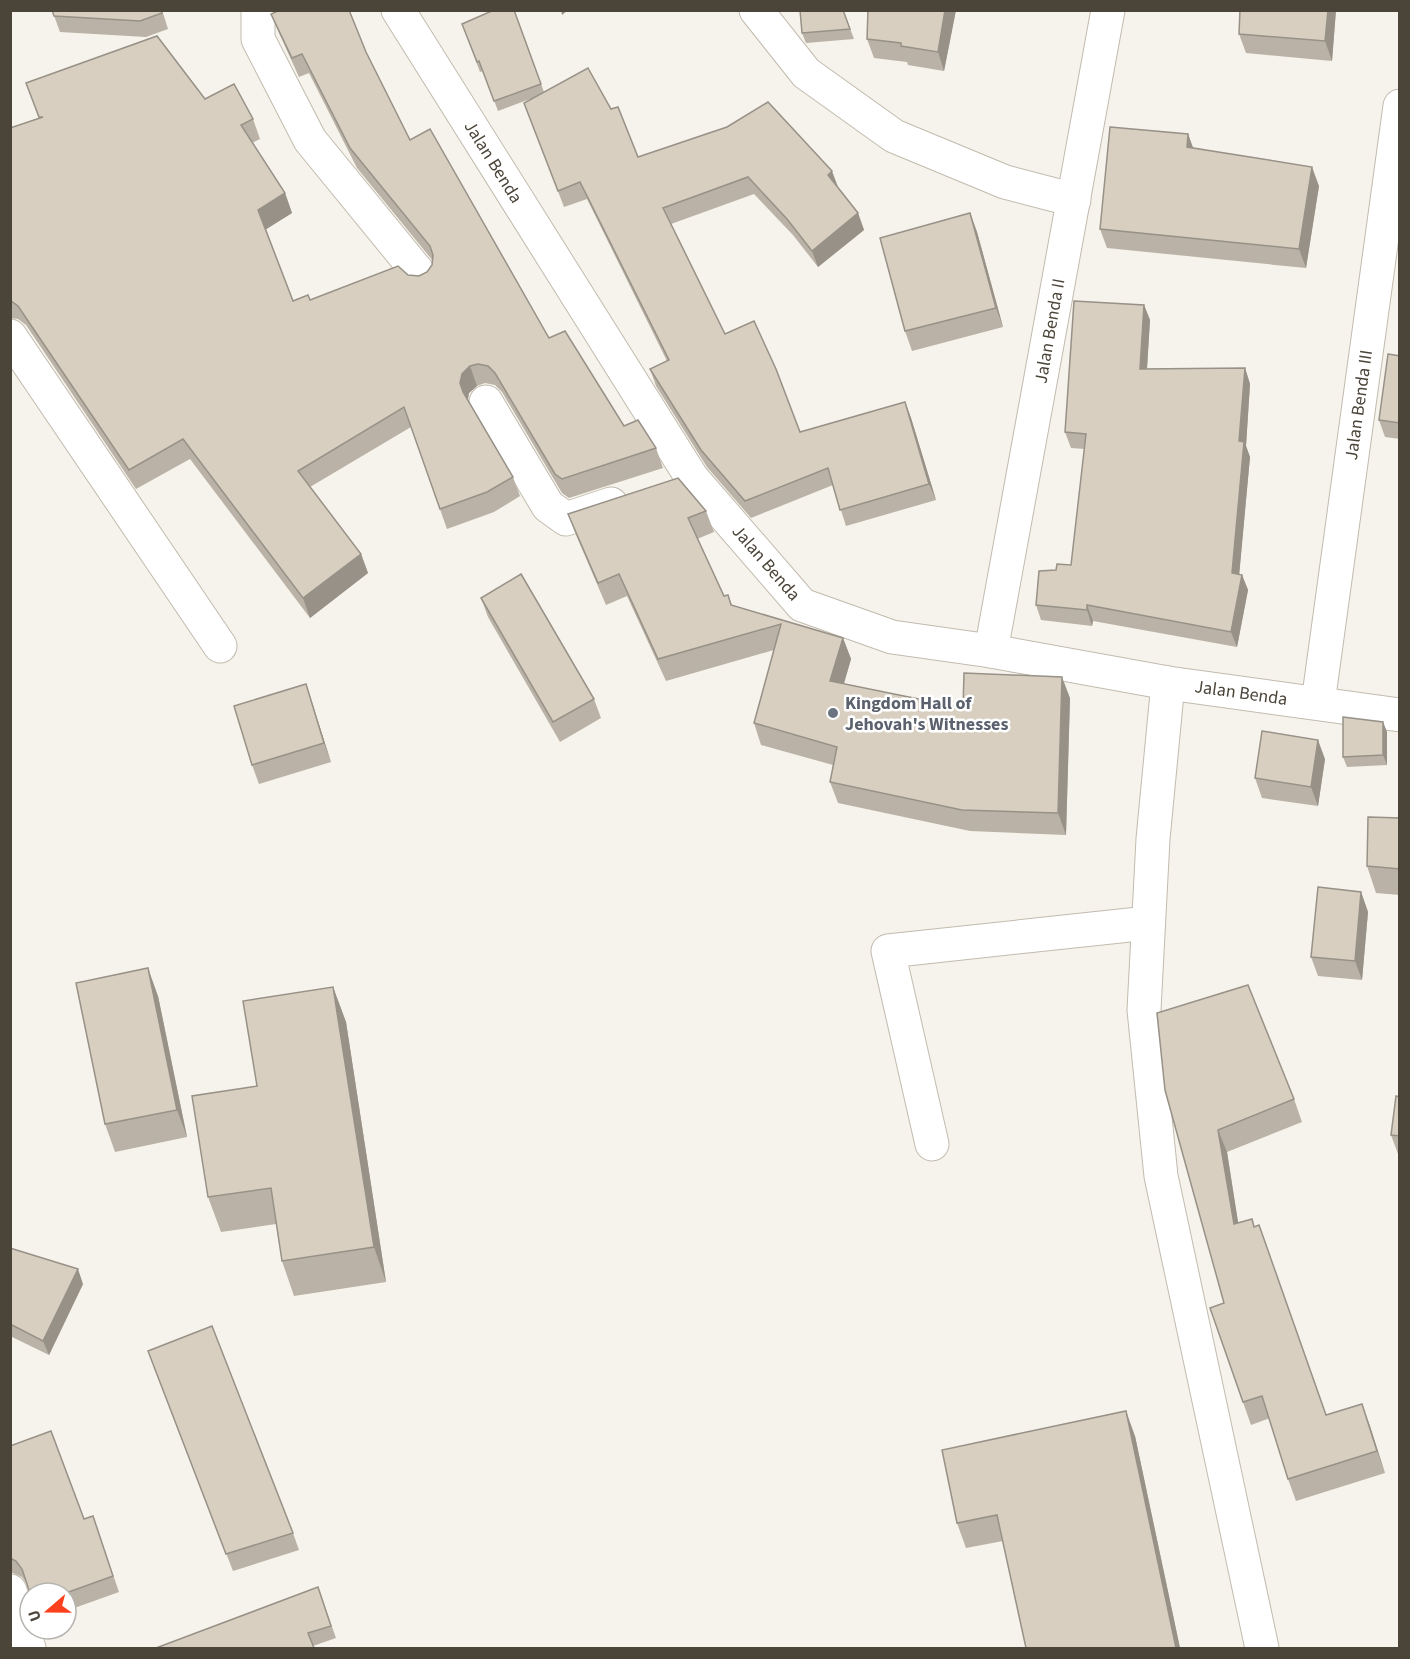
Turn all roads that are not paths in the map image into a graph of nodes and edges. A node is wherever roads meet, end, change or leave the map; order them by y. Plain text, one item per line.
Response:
1 (398, 10) edge
2 (756, 10) edge
3 (1108, 10) edge
4 (257, 11) edge
5 (1400, 106) edge
6 (1074, 200) junction
7 (422, 277) edge
8 (10, 336) edge
9 (486, 402) dead end
10 (693, 478) junction
11 (220, 646) dead end
12 (990, 651) junction
13 (1168, 683) junction
14 (1318, 703) junction
15 (1400, 715) edge
16 (1148, 924) junction
17 (932, 1144) dead end
18 (10, 1591) edge
19 (28, 1648) edge
20 (1262, 1648) edge

1 - 10 street, Jalan Benda
2 - 6 street
3 - 6 street, Jalan Benda II
4 - 7 street
5 - 14 street, Jalan Benda III
6 - 12 street, Jalan Benda II
8 - 11 street
9 - 10 street
10 - 12 street, Jalan Benda
12 - 13 street, Jalan Benda
13 - 14 street, Jalan Benda
13 - 16 street
14 - 15 street, Jalan Benda
16 - 17 street
16 - 20 street
18 - 19 street

